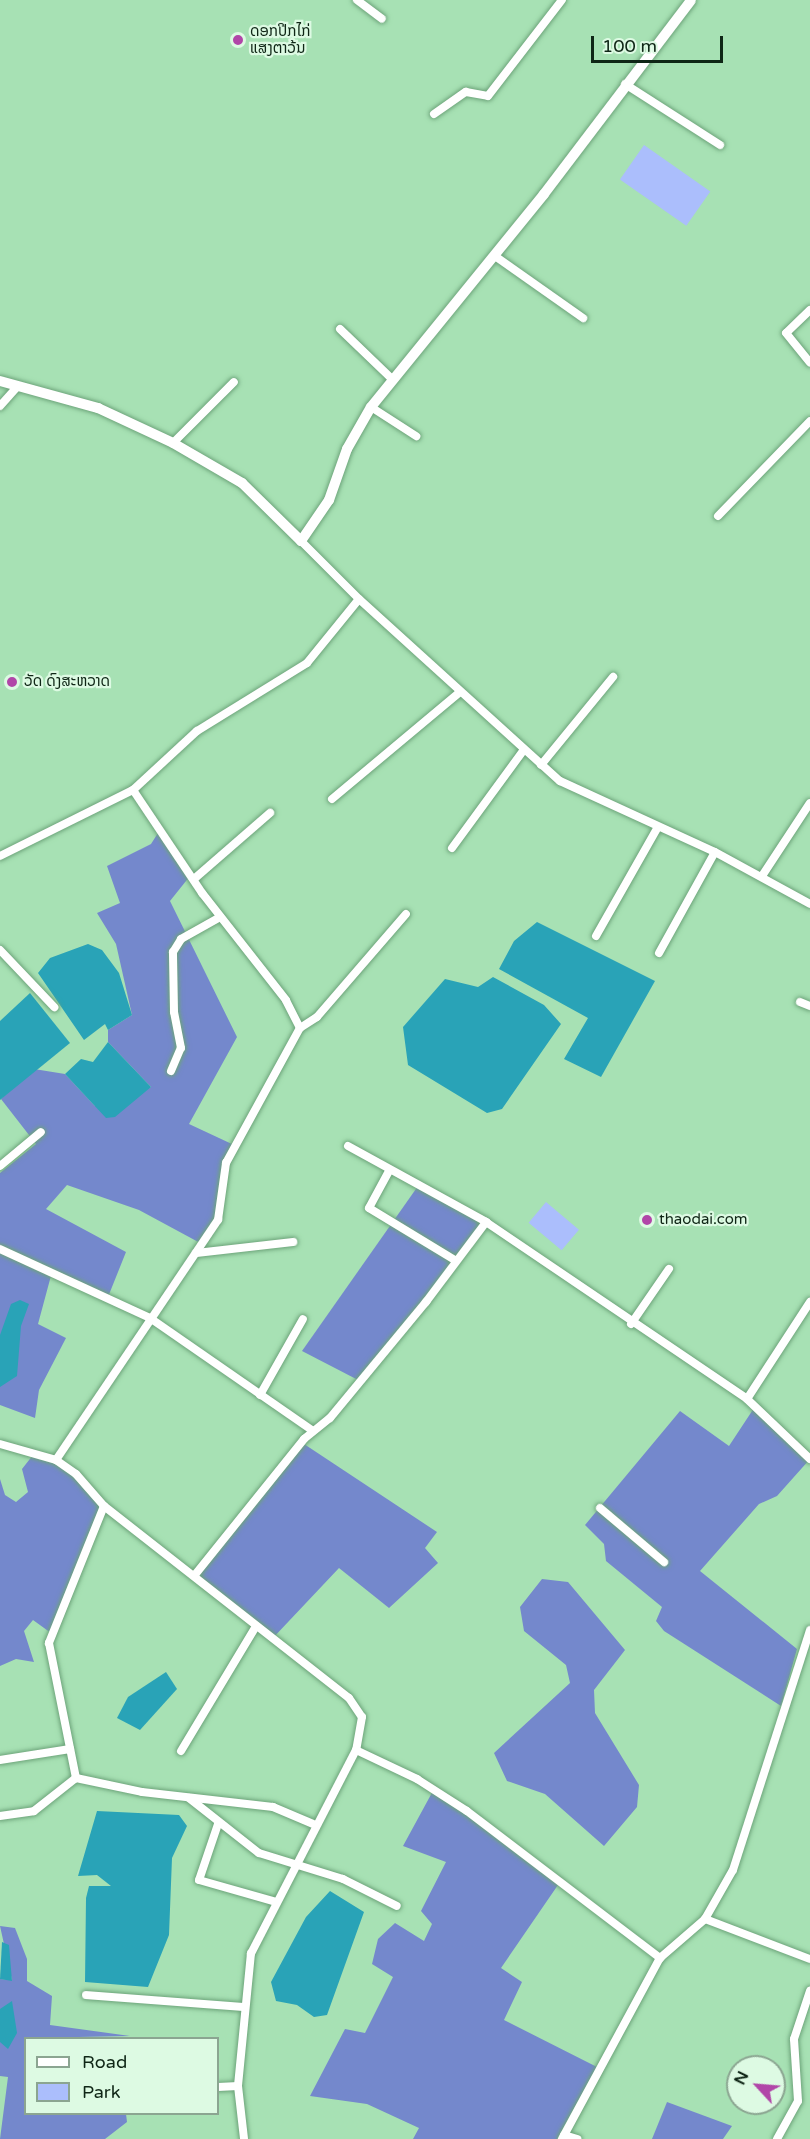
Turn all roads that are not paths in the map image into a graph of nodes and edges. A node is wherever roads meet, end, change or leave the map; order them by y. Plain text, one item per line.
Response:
1 (357, 0) edge
2 (562, 0) edge
3 (691, 0) edge
4 (382, 19) dead end
5 (625, 84) junction
6 (434, 114) dead end
7 (720, 145) dead end
8 (495, 256) junction
9 (810, 310) edge
10 (583, 318) dead end
11 (340, 328) dead end
12 (810, 363) edge
13 (392, 379) junction
14 (0, 381) edge
15 (234, 382) dead end
16 (16, 388) junction
17 (0, 406) edge
18 (371, 407) junction
19 (810, 420) edge
20 (416, 436) dead end
21 (173, 443) junction
22 (718, 516) dead end
23 (301, 541) junction
24 (359, 599) junction
25 (613, 676) dead end
26 (460, 692) junction
27 (523, 751) junction
28 (541, 765) junction
29 (133, 790) junction
30 (332, 799) dead end
31 (810, 803) edge
32 (270, 813) dead end
33 (658, 827) junction
34 (452, 848) dead end
35 (715, 852) junction
36 (0, 856) edge
37 (762, 876) junction
38 (194, 879) junction
39 (810, 904) edge
40 (406, 914) dead end
41 (220, 917) junction
42 (596, 936) dead end
43 (659, 953) dead end
44 (1, 954) edge
45 (800, 1002) dead end
46 (810, 1006) edge
47 (54, 1007) dead end
48 (300, 1028) junction
49 (171, 1071) dead end
50 (41, 1132) dead end
51 (348, 1146) dead end
52 (0, 1166) edge
53 (389, 1171) junction
54 (486, 1222) junction
55 (294, 1242) dead end
56 (0, 1249) edge
57 (196, 1252) junction
58 (455, 1260) junction
59 (669, 1269) dead end
60 (810, 1302) edge
61 (150, 1318) junction
62 (303, 1319) dead end
63 (631, 1324) junction
64 (260, 1395) junction
65 (747, 1399) junction
66 (313, 1431) junction
67 (0, 1444) edge
68 (810, 1459) edge
69 (56, 1460) junction
70 (104, 1506) junction
71 (600, 1508) dead end
72 (664, 1562) dead end
73 (194, 1576) junction
74 (256, 1626) junction
75 (810, 1630) edge
76 (70, 1749) junction
77 (356, 1750) junction
78 (181, 1751) dead end
79 (0, 1760) edge
80 (76, 1778) junction
81 (189, 1798) junction
82 (0, 1816) edge
83 (218, 1824) junction
84 (313, 1824) junction
85 (294, 1863) junction
86 (276, 1902) junction
87 (397, 1906) dead end
88 (705, 1919) junction
89 (660, 1958) junction
90 (810, 1959) edge
91 (810, 1991) edge
92 (86, 1995) dead end
93 (243, 2007) junction
94 (238, 2086) junction
95 (219, 2087) edge
96 (563, 2137) edge
97 (244, 2139) edge
98 (577, 2139) edge
99 (777, 2139) edge

1 - 4 street
2 - 6 street
3 - 5 street
5 - 7 street
5 - 8 street
8 - 10 street
8 - 13 street
9 - 12 street
11 - 13 street
13 - 18 street
14 - 16 street
15 - 21 street
16 - 17 street
16 - 21 street
18 - 20 street
18 - 23 street
19 - 22 street
21 - 23 street
23 - 24 street
24 - 26 street
24 - 29 street
25 - 28 street
26 - 27 street
26 - 30 street
27 - 28 street
27 - 34 street
28 - 33 street
29 - 36 street
29 - 38 street
31 - 37 street
32 - 38 street
33 - 35 street
33 - 42 street
35 - 37 street
35 - 43 street
37 - 39 street
38 - 41 street
40 - 48 street
41 - 48 street
41 - 49 street
44 - 47 street
45 - 46 street
48 - 57 street
50 - 52 street
51 - 53 street
53 - 54 street
53 - 58 street
54 - 58 street
54 - 63 street
55 - 57 street
56 - 61 street
57 - 61 street
58 - 66 street
59 - 63 street
60 - 65 street
61 - 64 street
61 - 69 street
62 - 64 street
63 - 65 street
64 - 66 street
65 - 68 street
66 - 73 street
67 - 69 street
69 - 70 street
70 - 73 street
70 - 76 street
71 - 72 street
73 - 74 street
74 - 77 street
74 - 78 street
75 - 88 street
76 - 79 street
76 - 80 street
77 - 84 street
77 - 89 street
80 - 81 street
80 - 82 street
81 - 83 street
81 - 84 street
83 - 85 street
83 - 86 street
84 - 85 street
85 - 86 street
85 - 87 street
86 - 93 street
88 - 89 street
88 - 90 street
89 - 96 street
91 - 99 street
92 - 93 street
93 - 94 street
94 - 95 street
94 - 97 street
96 - 98 street

